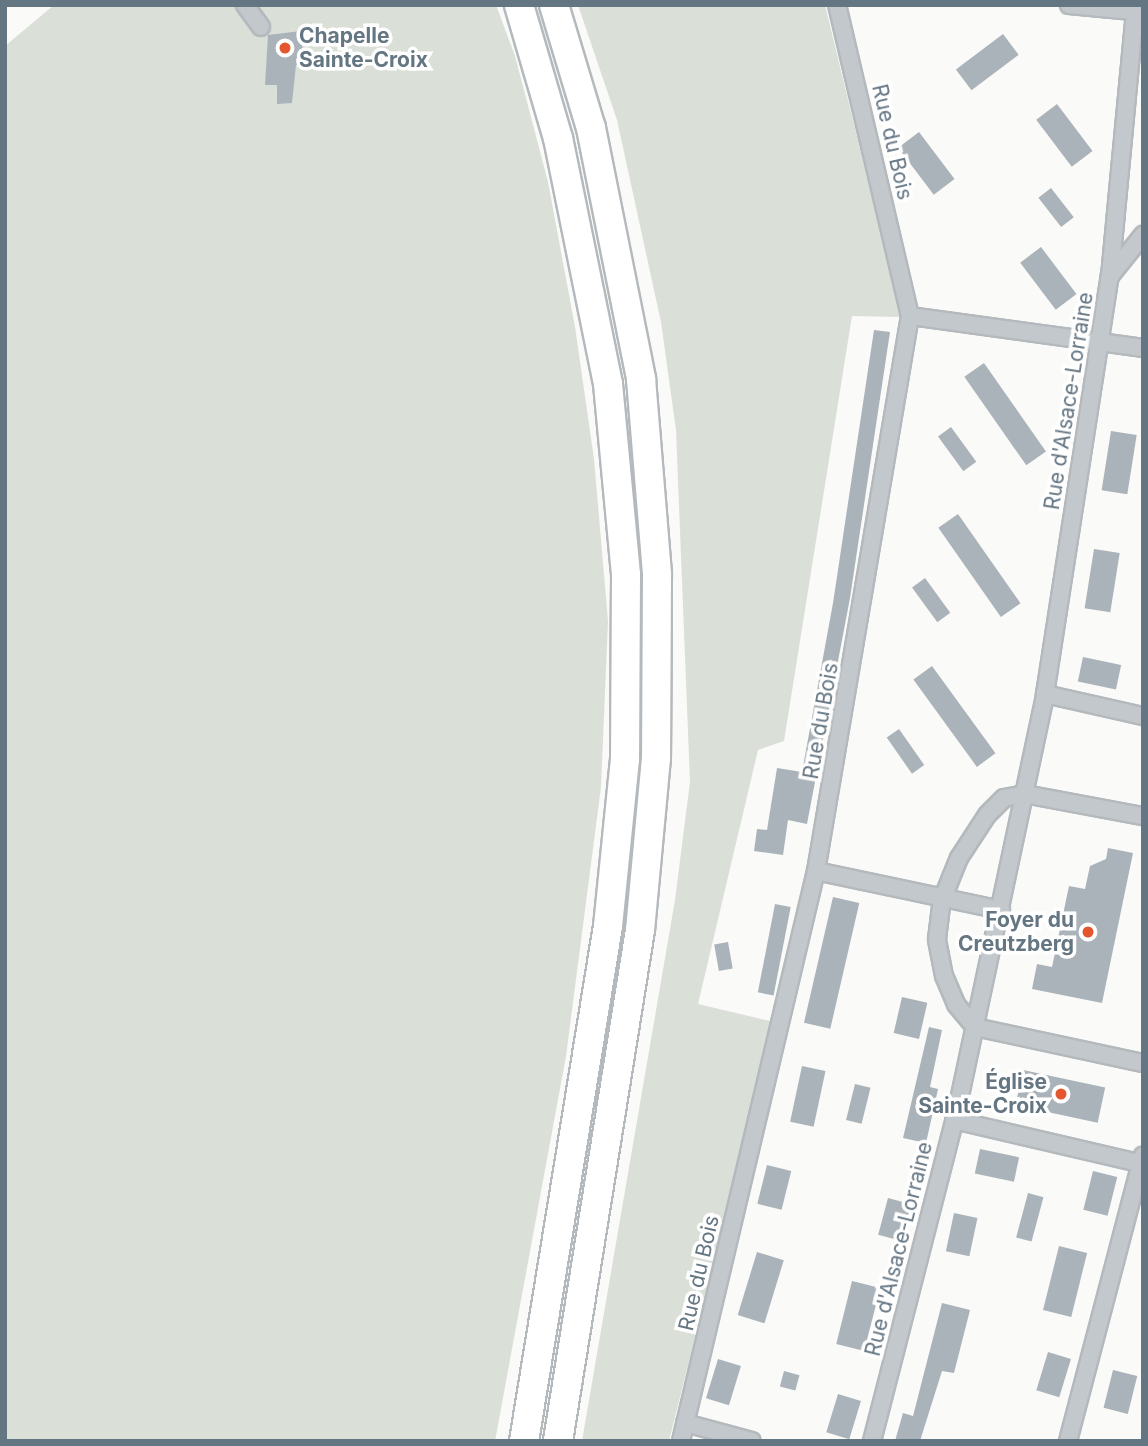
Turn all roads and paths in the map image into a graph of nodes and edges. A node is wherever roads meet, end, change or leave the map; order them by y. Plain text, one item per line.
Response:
1 (245, 5) edge
2 (519, 5) edge
3 (554, 5) edge
4 (836, 5) edge
5 (1069, 5) edge
6 (1139, 12) edge
7 (261, 27) dead end
8 (1143, 235) edge
9 (1110, 276) junction
10 (910, 316) junction
11 (1100, 342) junction
12 (1143, 348) edge
13 (1045, 694) junction
14 (1143, 716) edge
15 (1025, 794) junction
16 (1143, 816) edge
17 (816, 871) junction
18 (942, 900) junction
19 (1001, 910) junction
20 (975, 1027) junction
21 (1143, 1063) edge
22 (954, 1120) junction
23 (1142, 1161) edge
24 (685, 1423) junction
25 (524, 1441) edge
26 (558, 1441) edge
27 (681, 1441) edge
28 (752, 1441) edge
29 (872, 1441) edge
30 (1068, 1441) edge

1 - 7 street
2 - 25 highway
3 - 26 highway
4 - 10 street, Rue du Bois
5 - 6 street
6 - 9 street, Rue d'Alsace-Lorraine
8 - 9 street
9 - 11 street, Rue d'Alsace-Lorraine
10 - 11 street
10 - 17 street, Rue du Bois
11 - 12 street
11 - 13 street, Rue d'Alsace-Lorraine
13 - 14 street
13 - 15 street, Rue d'Alsace-Lorraine
15 - 16 street
15 - 18 street
15 - 19 street, Rue d'Alsace-Lorraine
17 - 18 street
17 - 24 street, Rue du Bois
18 - 19 street
18 - 20 street
19 - 20 street, Rue d'Alsace-Lorraine
20 - 21 street
20 - 22 street, Rue d'Alsace-Lorraine
22 - 23 street
22 - 29 street, Rue d'Alsace-Lorraine
23 - 30 street
24 - 27 street, Rue du Bois
24 - 28 street

